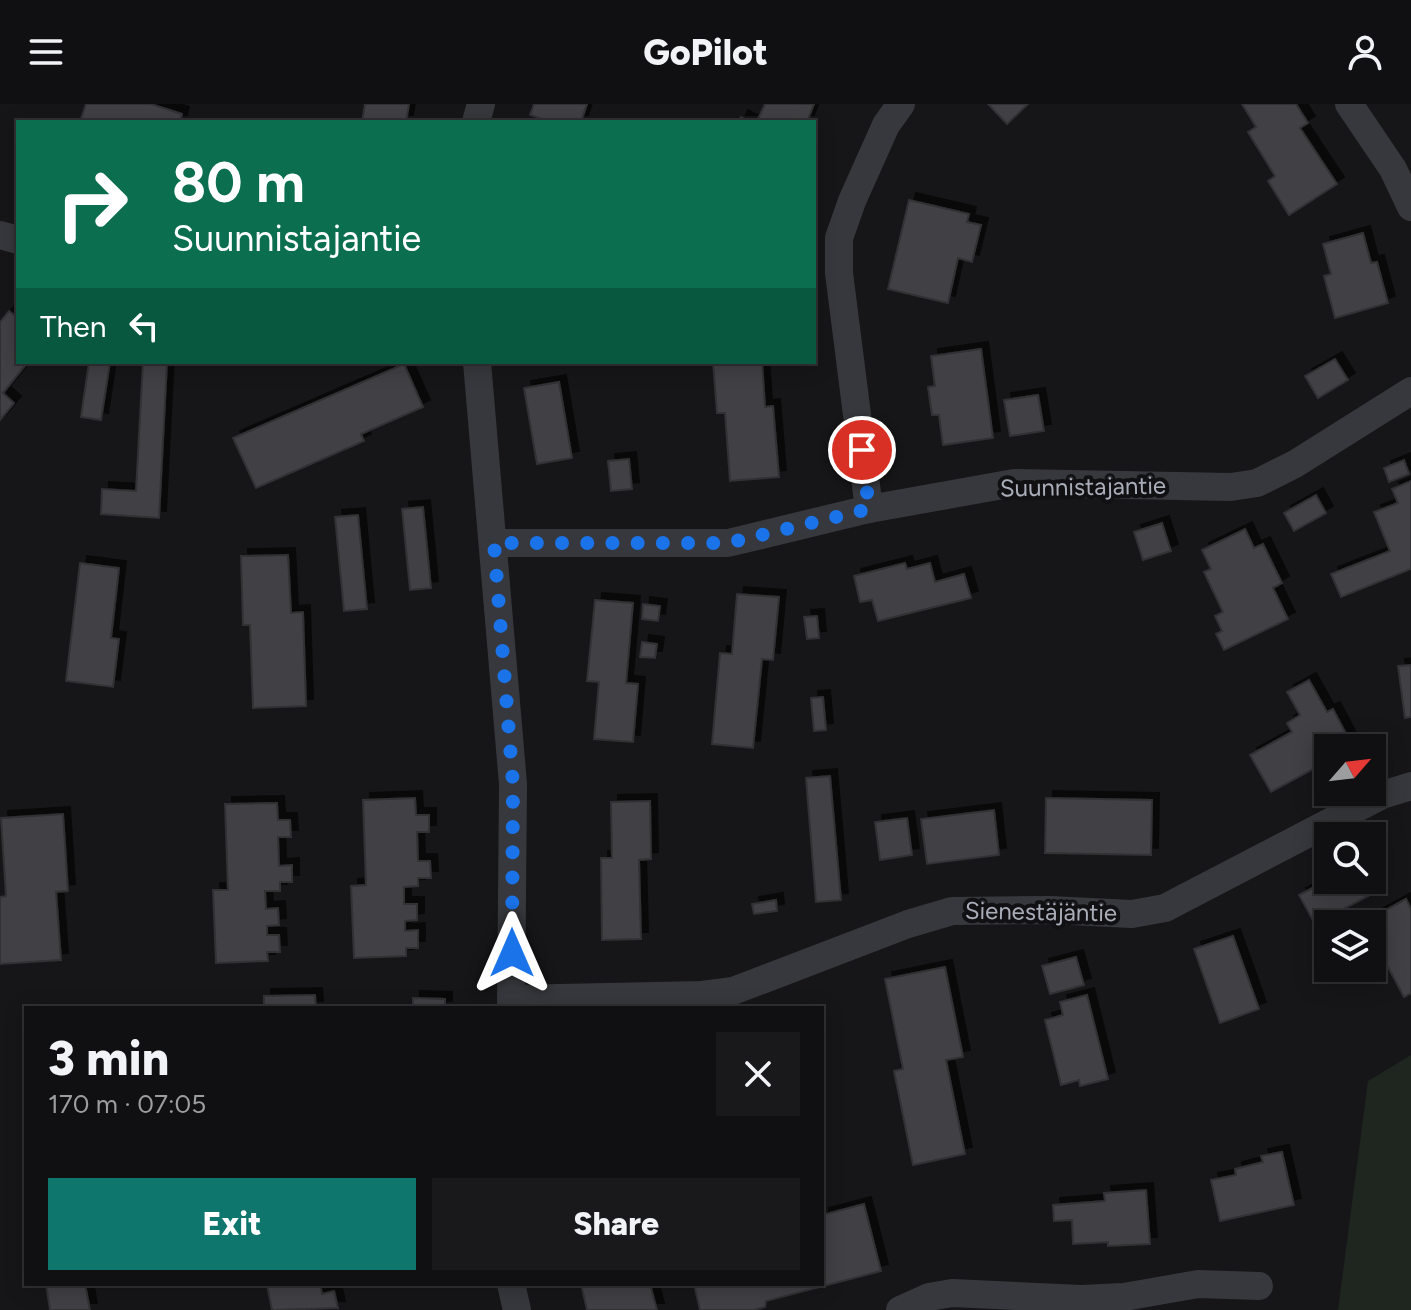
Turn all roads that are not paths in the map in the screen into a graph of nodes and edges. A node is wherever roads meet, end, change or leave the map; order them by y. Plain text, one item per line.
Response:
1 (901, 104) edge
2 (1349, 104) edge
3 (1411, 207) edge
4 (477, 364) edge
5 (1411, 391) edge
6 (869, 509) junction
7 (494, 543) junction
8 (1411, 786) edge
9 (512, 1004) edge
10 (511, 1286) edge
11 (1259, 1286) dead end
12 (517, 1310) edge
13 (900, 1310) edge

1 - 6 street
2 - 3 street
4 - 7 street
5 - 6 street, Suunnistajantie
6 - 7 street, Suunnistajantie
7 - 9 street
8 - 9 street, Sienestäjäntie
10 - 12 street
11 - 13 street

